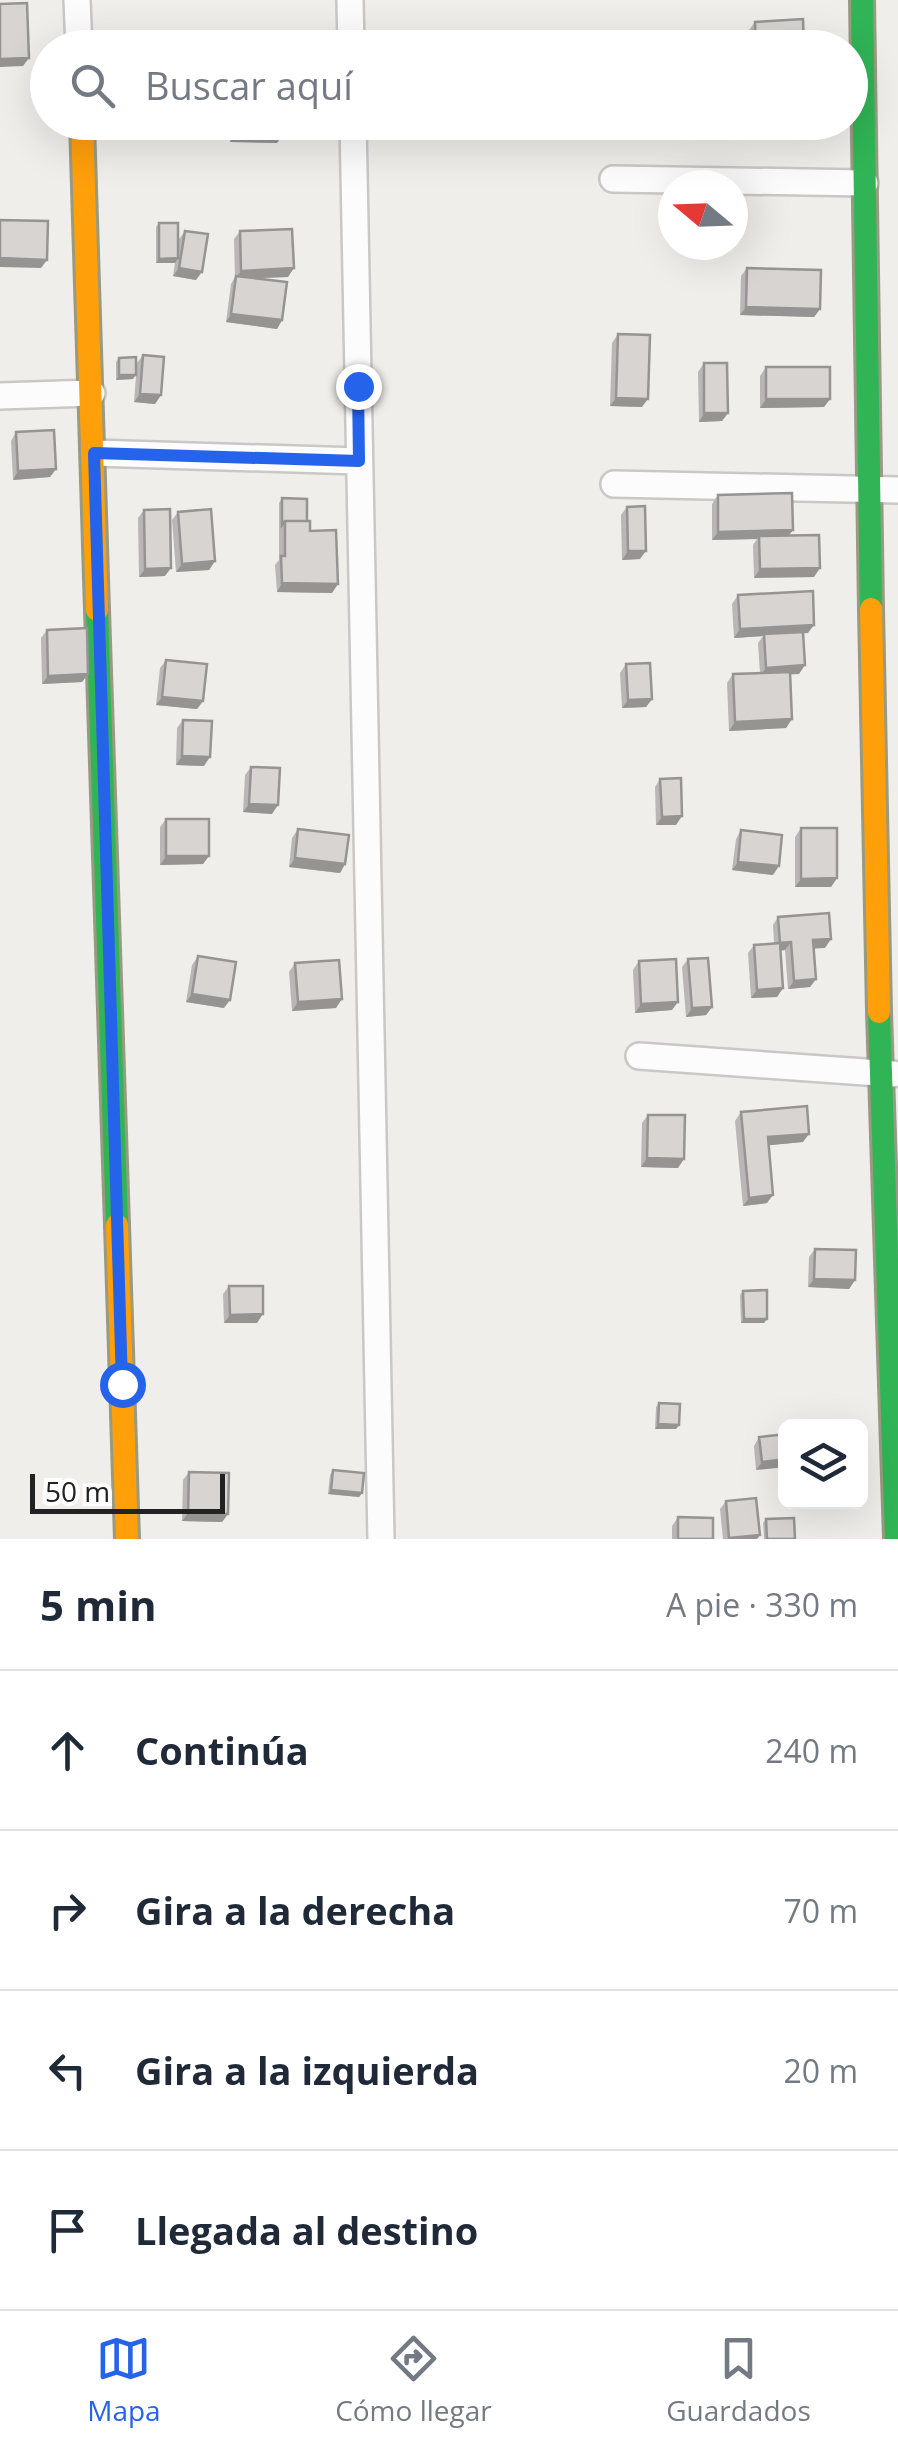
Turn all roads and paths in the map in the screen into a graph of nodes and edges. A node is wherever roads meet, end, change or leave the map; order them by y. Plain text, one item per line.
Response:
1 (78, 0) edge
2 (350, 0) edge
3 (862, 0) edge
4 (79, 30) edge
5 (351, 30) edge
6 (862, 30) edge
7 (83, 140) edge
8 (352, 140) edge
9 (864, 140) edge
10 (612, 178) dead end
11 (865, 183) junction
12 (92, 393) junction
13 (0, 396) edge
14 (94, 453) junction
15 (359, 461) junction
16 (614, 484) dead end
17 (869, 489) junction
18 (898, 490) edge
19 (639, 1056) dead end
20 (890, 1073) edge
21 (127, 1539) edge
22 (381, 1539) edge
23 (896, 1539) edge

1 - 4 street
2 - 5 street
3 - 6 street
7 - 12 street
8 - 15 street
9 - 11 street
10 - 11 street
11 - 17 street
12 - 13 street
12 - 14 street
14 - 15 street
14 - 21 street
15 - 22 street
16 - 17 street
17 - 18 street
17 - 20 street
19 - 20 street
20 - 23 street

